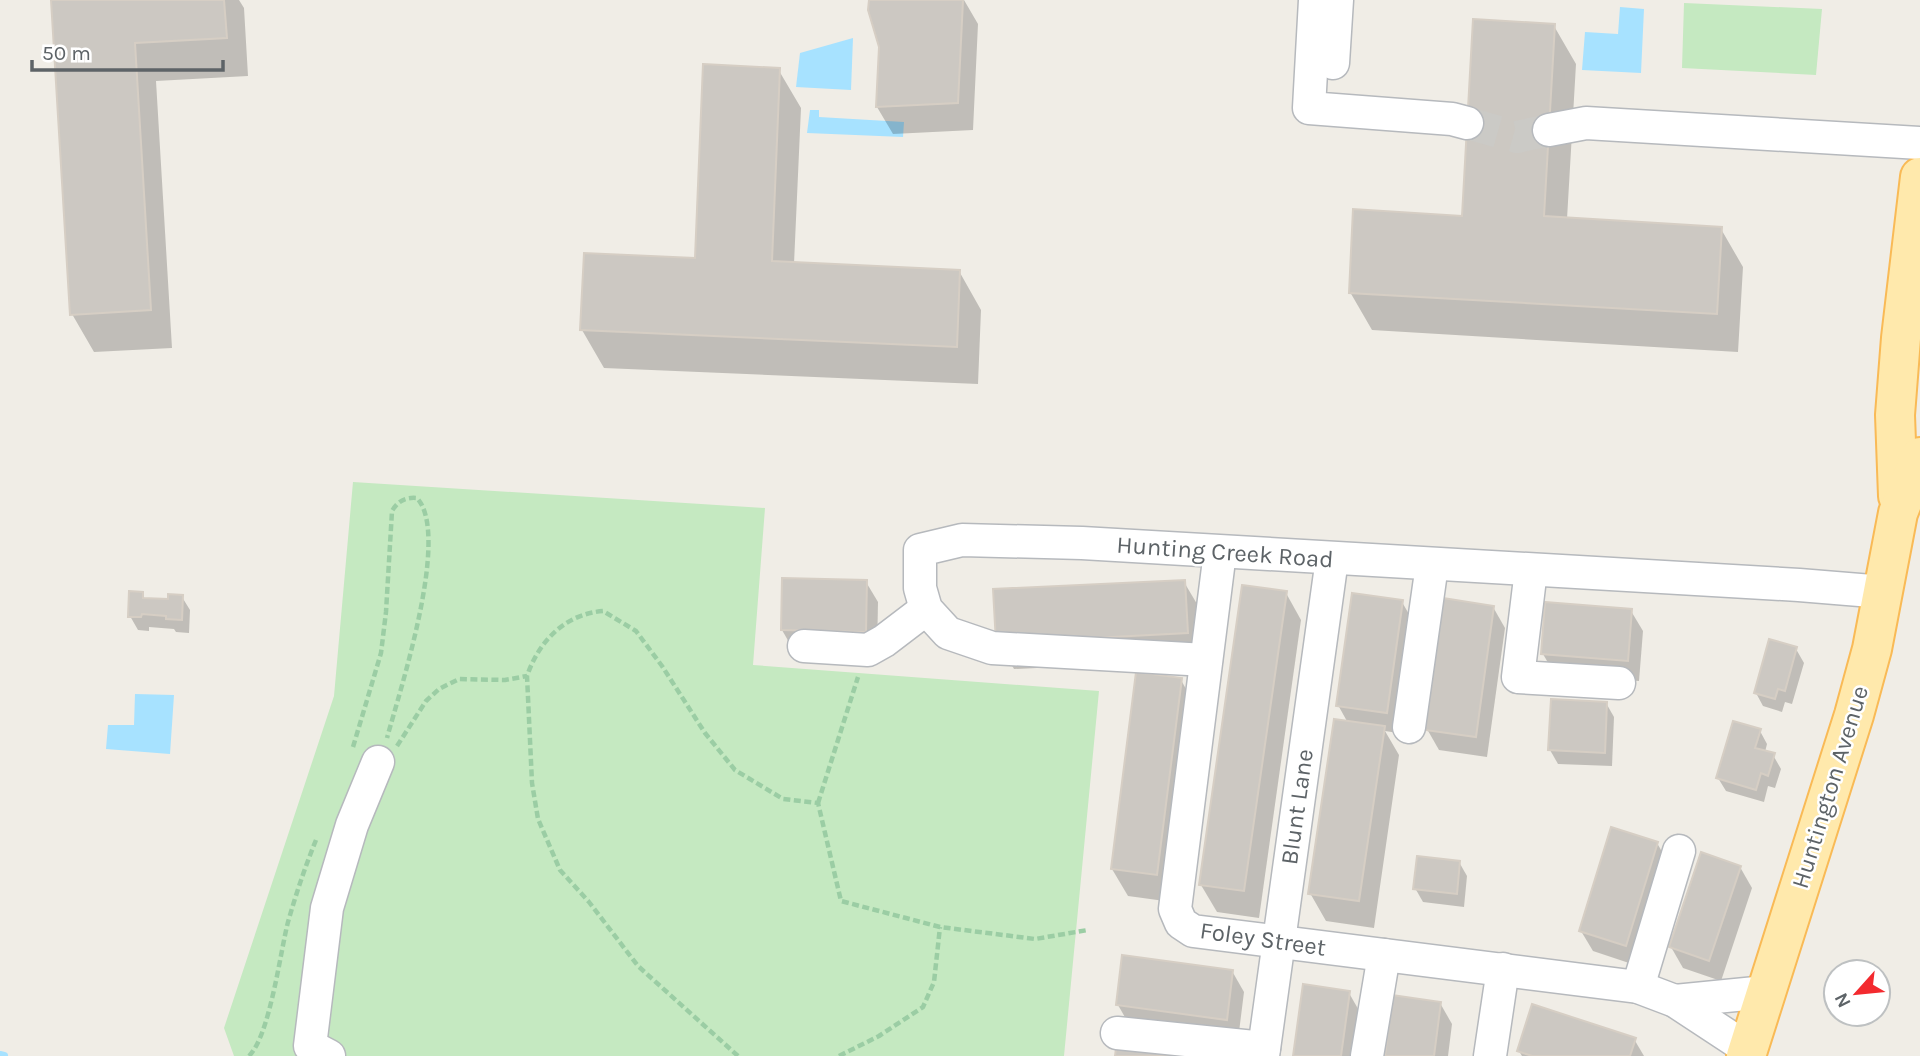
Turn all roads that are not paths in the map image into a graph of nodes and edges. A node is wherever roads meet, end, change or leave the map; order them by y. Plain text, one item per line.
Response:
1 (1315, 0) edge
2 (1337, 0) edge
3 (1319, 109) junction
4 (1467, 123) tunnel mouth
5 (1549, 130) tunnel mouth
6 (1920, 143) edge
7 (1920, 177) edge
8 (1920, 457) edge
9 (1909, 515) edge
10 (1220, 552) junction
11 (1332, 559) junction
12 (1432, 565) junction
13 (1531, 570) junction
14 (1884, 592) junction
15 (926, 609) junction
16 (804, 646) dead end
17 (1206, 660) junction
18 (1619, 683) dead end
19 (1409, 727) dead end
20 (378, 762) road end
21 (1679, 851) dead end
22 (1277, 943) junction
23 (1384, 955) junction
24 (1503, 969) junction
25 (1638, 986) junction
26 (1766, 992) junction
27 (1675, 1001) junction
28 (1117, 1033) dead end
29 (1264, 1052) edge
30 (316, 1053) edge
31 (1747, 1053) edge
32 (1367, 1056) edge
33 (1490, 1056) edge

1 - 3 street
2 - 3 street
3 - 4 street
5 - 6 street
7 - 9 main road, Huntington Avenue
8 - 9 main road, Huntington Avenue
9 - 14 main road, Huntington Avenue
10 - 11 street, Hunting Creek Road
10 - 15 street, Hunting Creek Road
10 - 17 street, Foley Street
11 - 12 street, Hunting Creek Road
11 - 22 street, Blunt Lane
12 - 13 street, Hunting Creek Road
12 - 19 street
13 - 14 street, Hunting Creek Road
13 - 18 street
14 - 26 main road, Huntington Avenue
15 - 16 street
15 - 17 street
17 - 22 street, Foley Street
20 - 30 street
21 - 25 street
22 - 23 street, Foley Street
22 - 29 street, Blunt Lane
23 - 24 street, Foley Street
23 - 32 street
24 - 25 street, Foley Street
24 - 33 street
25 - 27 street, Foley Street
26 - 27 street, Foley Street
26 - 31 main road, Huntington Avenue
27 - 31 street, Foley Street
28 - 29 street

